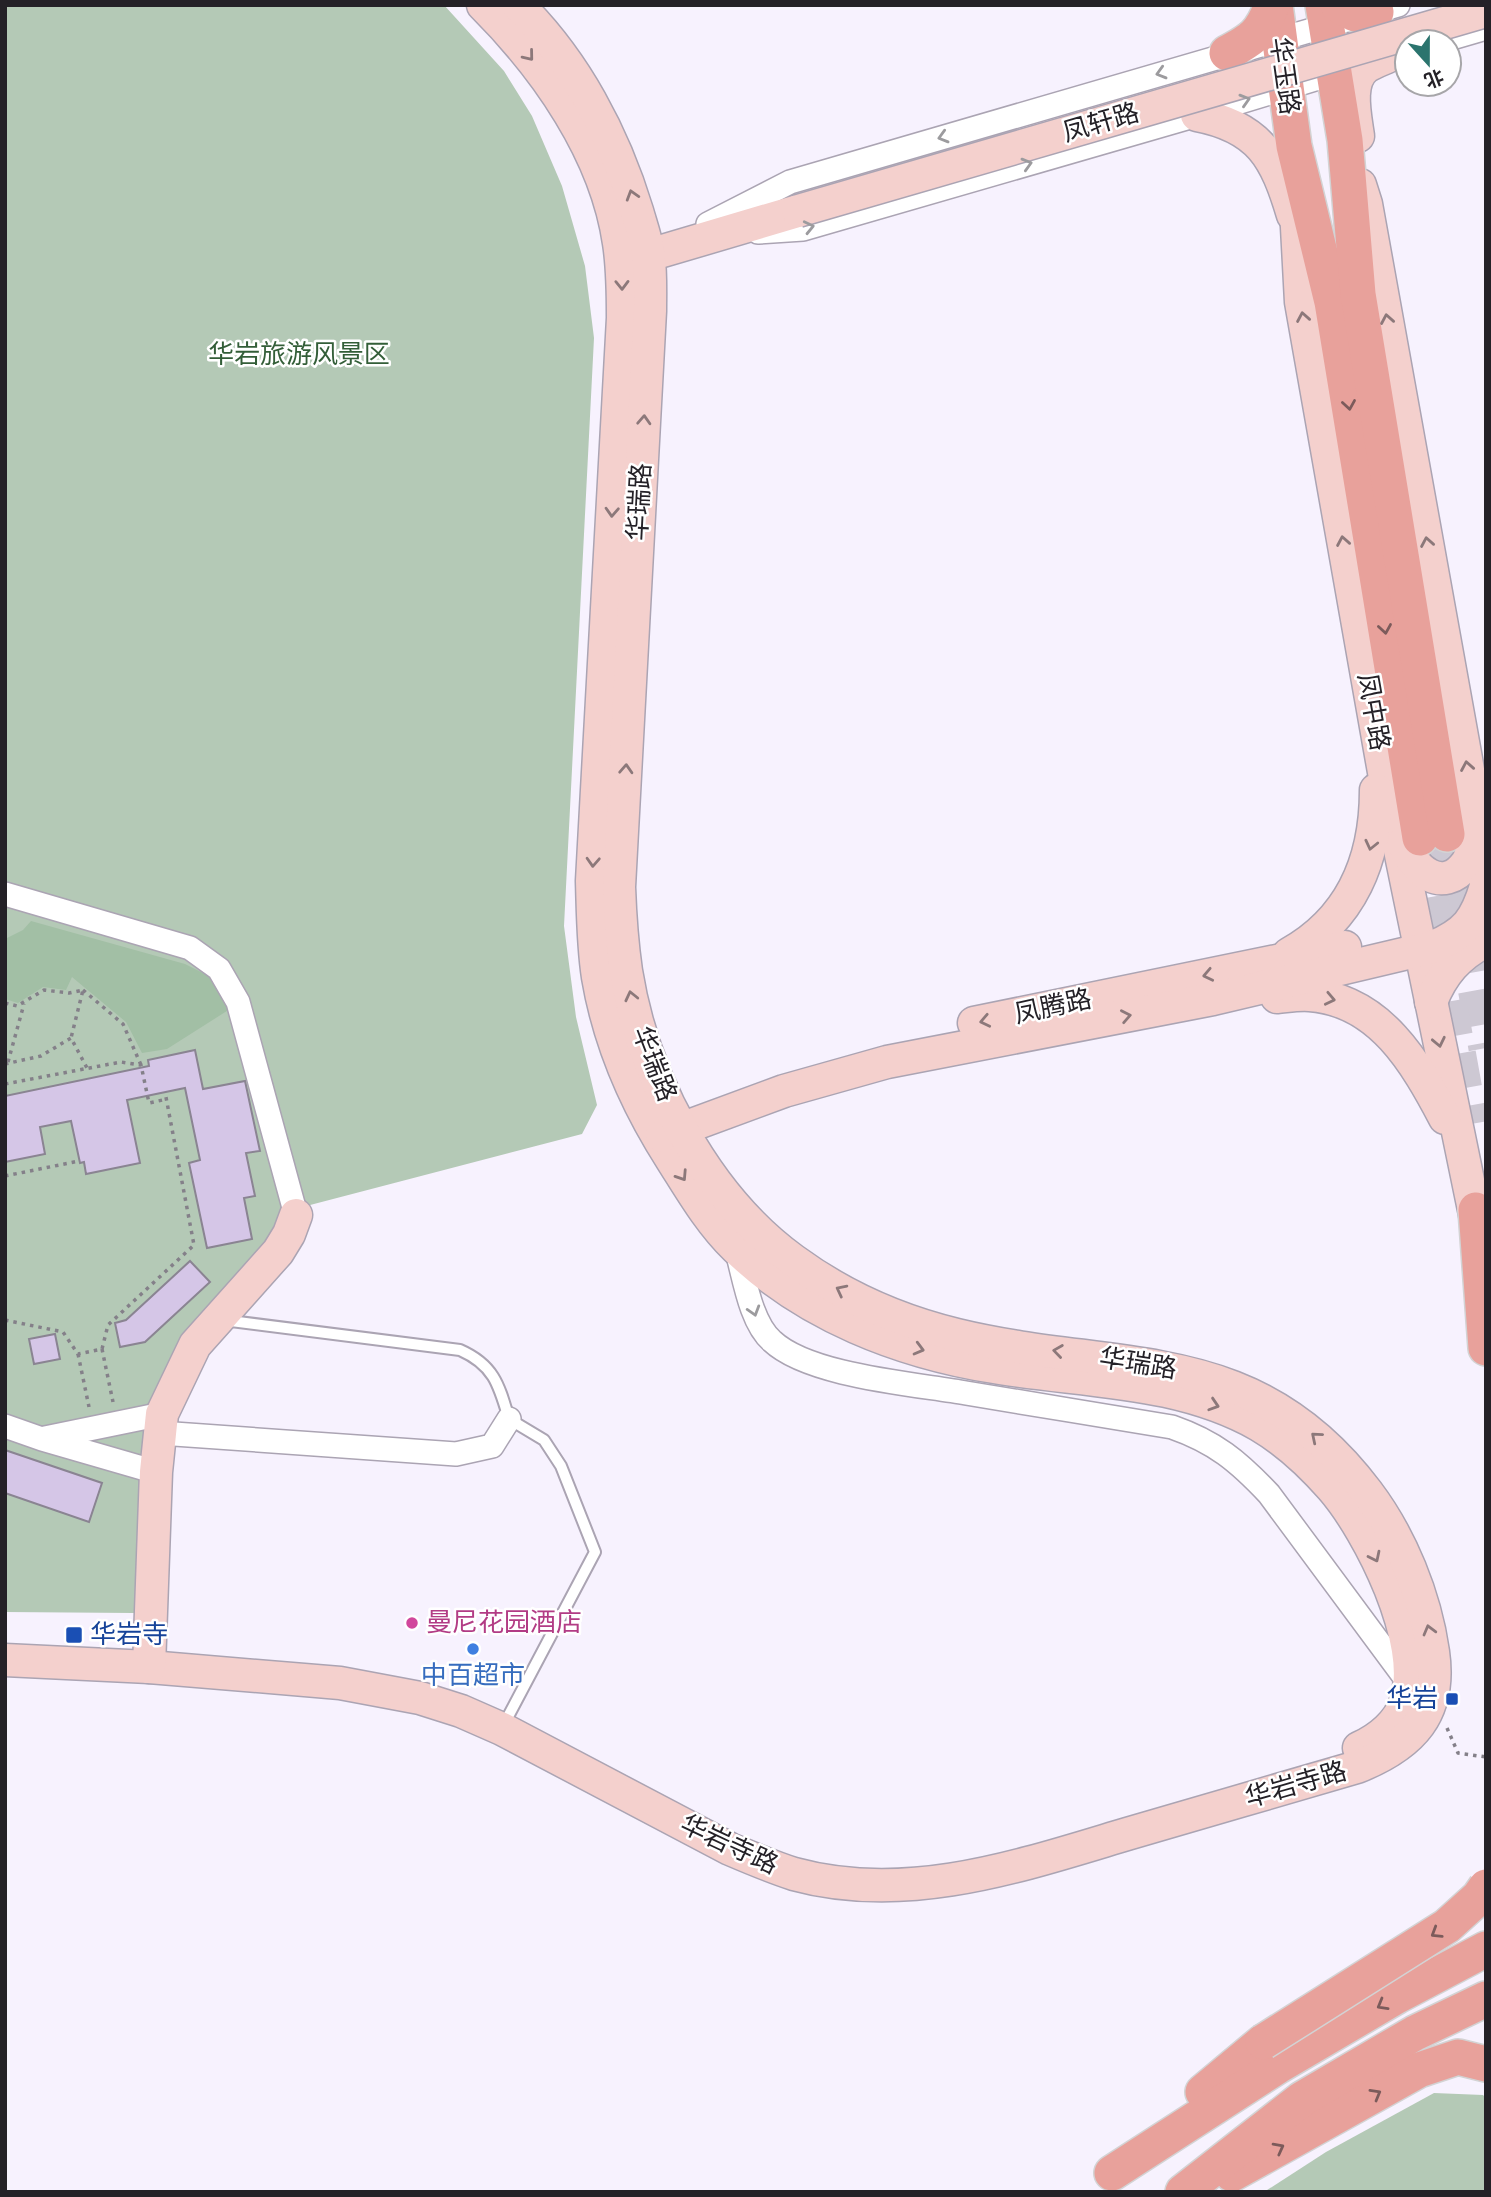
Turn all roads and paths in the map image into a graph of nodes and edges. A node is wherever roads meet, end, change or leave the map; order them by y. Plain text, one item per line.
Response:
1 (483, 5) edge
2 (518, 5) edge
3 (1452, 5) edge
4 (1387, 9) edge
5 (1486, 11) edge
6 (1329, 12) edge
7 (1275, 16) edge
8 (1486, 28) edge
9 (1463, 35) edge
10 (1227, 54) joint
11 (1393, 55) edge
12 (1393, 56) edge
13 (1334, 74) junction
14 (1286, 88) junction
15 (1197, 115) junction
16 (1345, 140) junction
17 (1294, 146) junction
18 (1366, 204) junction
19 (796, 205) junction
20 (1297, 228) junction
21 (712, 229) junction
22 (647, 248) junction
23 (1376, 729) junction
24 (1384, 772) junction
25 (1457, 832) edge
26 (1486, 884) edge
27 (5, 894) edge
28 (1480, 930) edge
29 (1419, 942) junction
30 (1275, 961) junction
31 (83, 990) junction
32 (1213, 999) junction
33 (1431, 1002) junction
34 (5, 1003) edge
35 (24, 1003) junction
36 (71, 1038) junction
37 (7, 1063) edge
38 (141, 1065) junction
39 (87, 1068) junction
40 (5, 1084) edge
41 (165, 1092) dead end
42 (167, 1099) junction
43 (664, 1123) junction
44 (1461, 1147) junction
45 (79, 1161) dead end
46 (5, 1176) edge
47 (1476, 1210) junction
48 (296, 1215) joint
49 (736, 1248) junction
50 (1486, 1273) edge
51 (5, 1320) edge
52 (217, 1320) junction
53 (1486, 1348) edge
54 (102, 1349) junction
55 (78, 1354) junction
56 (509, 1419) junction
57 (118, 1423) junction
58 (161, 1423) junction
59 (5, 1426) edge
60 (94, 1428) junction
61 (42, 1439) junction
62 (156, 1472) junction
63 (5, 1645) edge
64 (150, 1659) junction
65 (5, 1660) edge
66 (1421, 1690) junction
67 (505, 1722) junction
68 (1486, 1757) edge
69 (1486, 1887) edge
70 (1486, 1950) edge
71 (1486, 1999) edge
72 (1271, 2054) junction
73 (1486, 2064) edge
74 (1310, 2113) junction
75 (1101, 2183) edge
76 (1183, 2192) edge
77 (1199, 2192) edge

1 -> 43 street, 华瑞路
22 -> 2 street, 华瑞路
3 - 19 street, 凤轩路
4 - 6 main road
5 - 19 street, 凤轩路, bridge
6 - 7 street
6 - 13 main road, 华玉路
7 - 10 main road
7 - 14 main road, 华玉路
8 - 9 street
10 -> 21 street, 凤轩路
11 - 13 street, 凤轩路
12 - 18 street
13 - 14 street, 凤轩路
13 - 16 main road, 华玉路
15 -> 14 street, 凤轩路
14 - 17 main road, 华玉路
15 - 20 street
21 -> 15 street, 凤轩路
16 - 18 street
16 - 25 main road, 华玉路
17 - 20 street, 凤中路
17 -> 25 main road, 华玉路
25 -> 18 street
19 - 21 street, 凤轩路
23 -> 20 street, 凤中路
21 - 22 street, 凤轩路
43 -> 22 street, 华瑞路
23 - 24 street, 凤中路
23 -> 30 street
24 - 25 street
24 - 29 street, 凤中路
25 - 26 street
26 - 28 street
27 - 48 street
28 - 29 street, 凤腾路
28 - 33 street
29 - 30 street, 凤腾路
29 - 32 street, 凤腾路
29 - 33 street, 凤中路
30 -> 43 street, 凤腾路
31 - 35 path
31 - 36 path
31 - 38 path
43 -> 32 street, 凤腾路
32 -> 44 street
33 -> 44 street, 凤中路
34 - 35 path
35 - 37 path
36 - 37 path
36 - 39 path
38 - 39 path
38 - 42 path
39 - 40 path
41 - 42 path
42 - 54 path
43 -> 49 street, 华瑞路
66 -> 43 street, 华瑞路
44 - 47 street, 凤中路
45 - 46 path
47 - 50 street, 凤中路
47 - 53 main road
48 - 52 street
49 -> 66 street
49 -> 66 street, 华瑞路
51 - 55 path
52 - 56 lane
52 - 58 street
54 - 55 path
54 - 57 path
55 - 60 path
56 - 58 street
56 - 67 lane
57 - 58 street
57 - 60 street
58 - 62 street
59 - 61 street
60 - 61 street
61 - 62 street
62 - 64 street
63 - 64 street, 华岩寺路
64 - 65 street, 华岩寺路
64 - 67 street, 华岩寺路
66 - 67 street, 华岩寺路
66 - 68 path
69 -> 72 main road, bridge
70 -> 72 main road
71 - 74 main road
72 - 75 main road
74 -> 73 main road
74 - 76 main road
77 -> 74 main road

